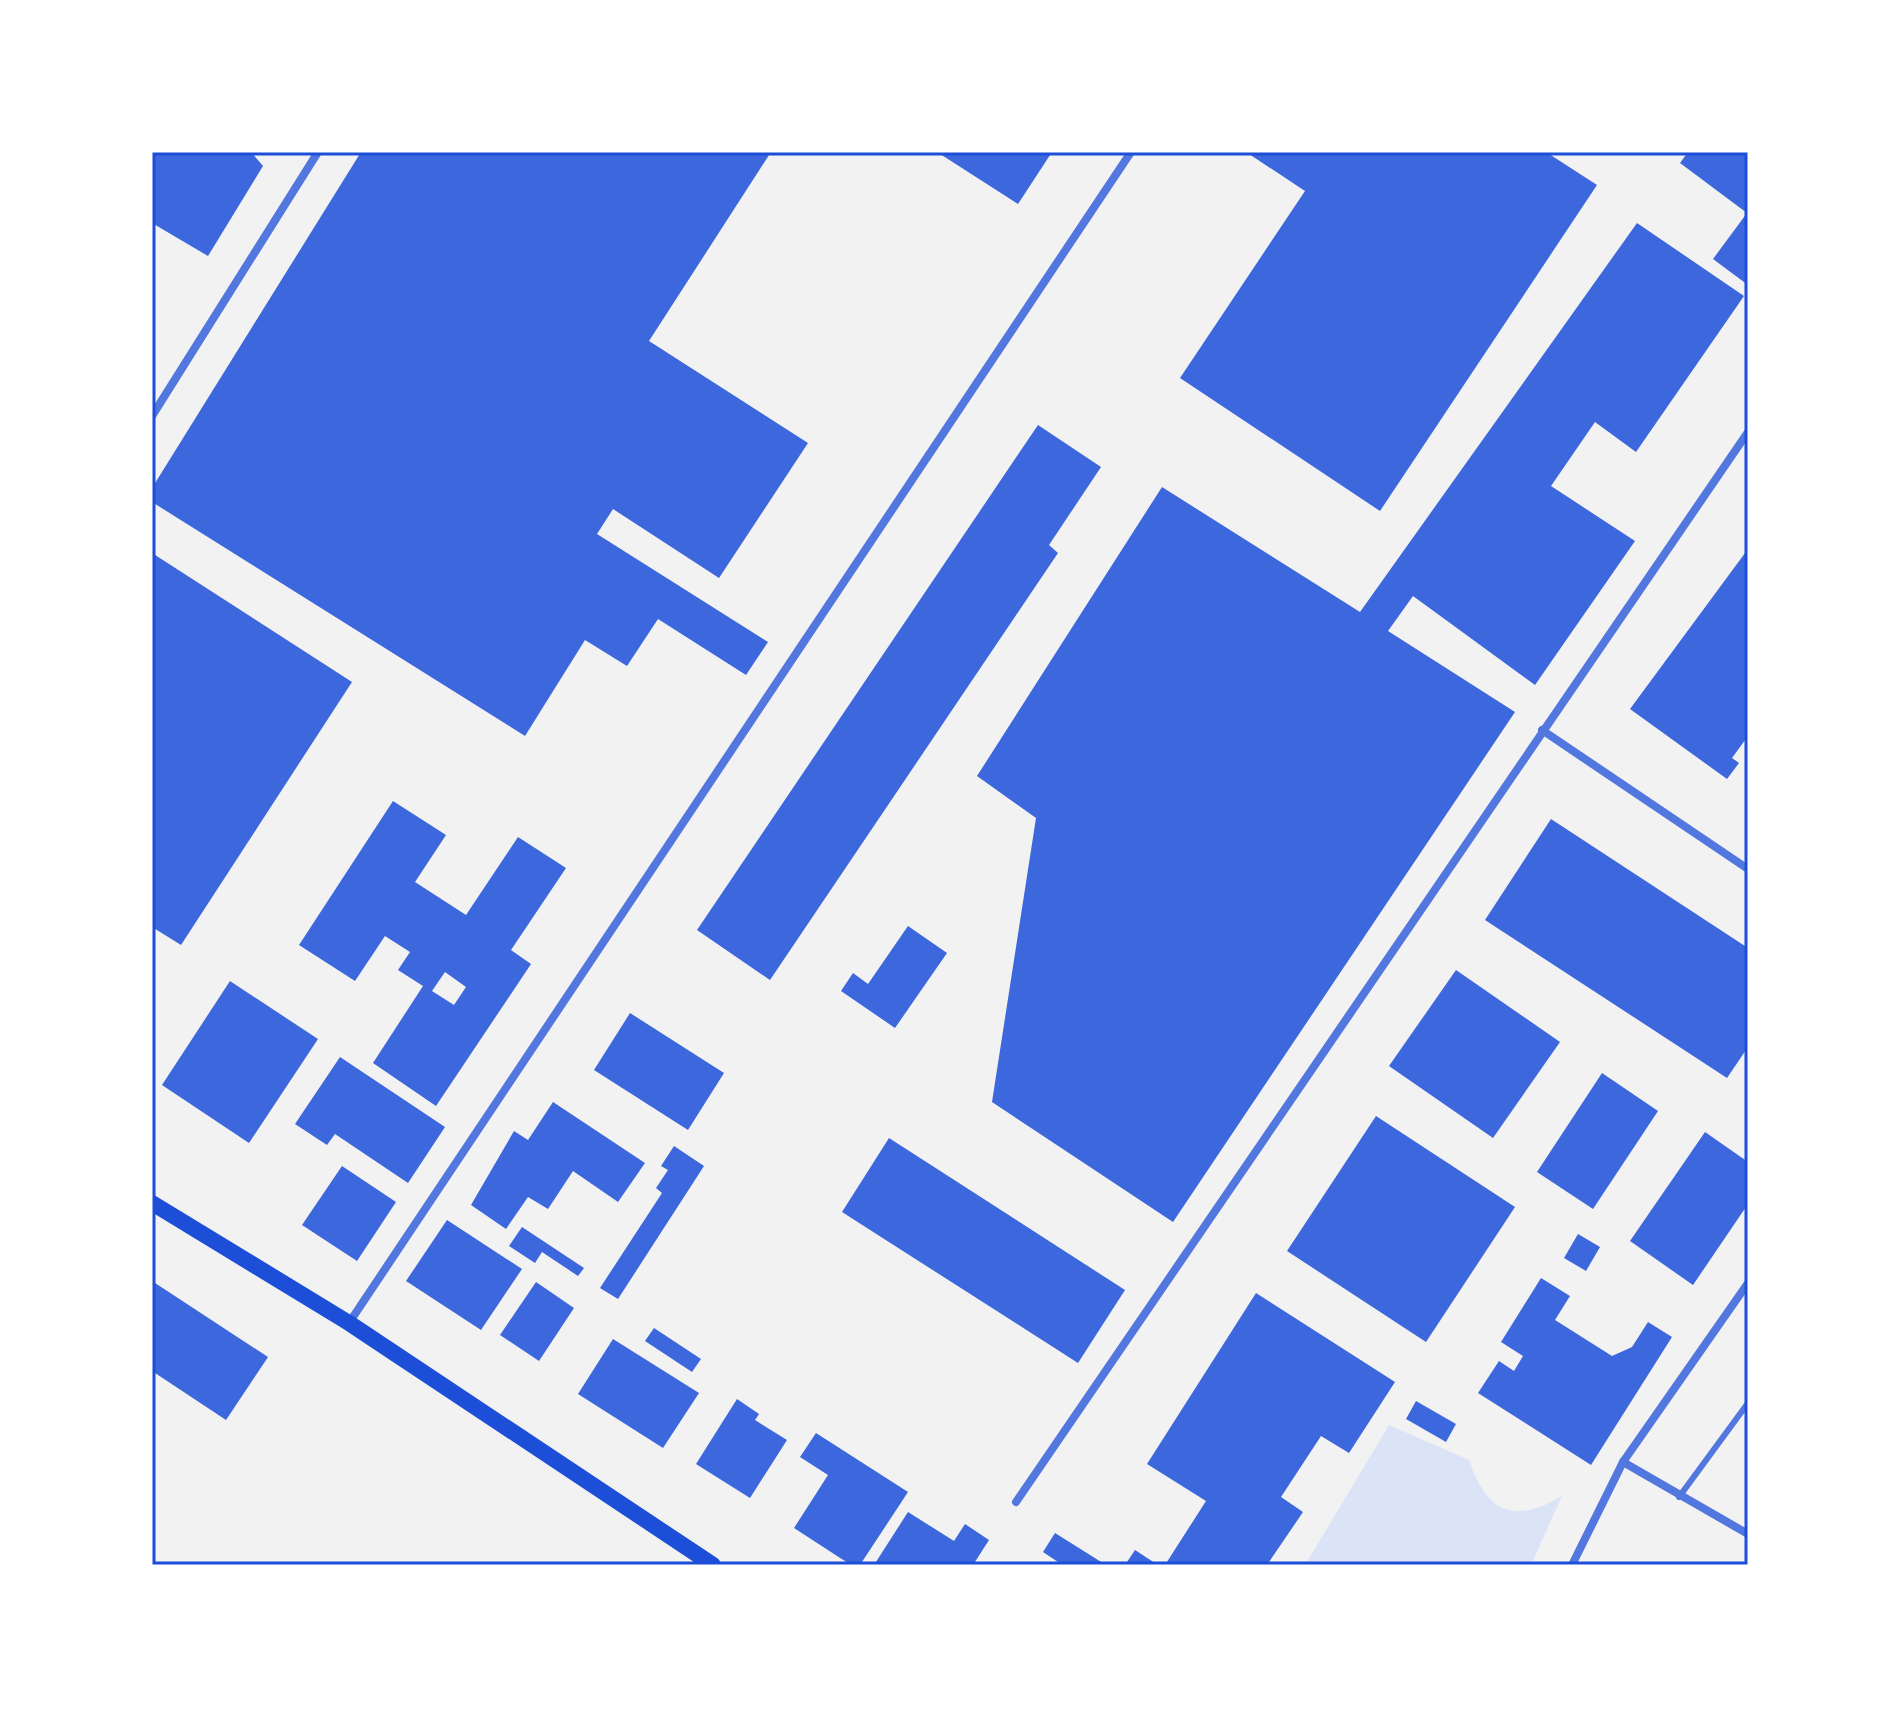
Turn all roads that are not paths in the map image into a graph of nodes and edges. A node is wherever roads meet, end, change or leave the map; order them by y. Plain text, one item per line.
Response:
1 (318, 152) edge
2 (1131, 152) edge
3 (152, 416) edge
4 (1748, 432) edge
5 (1542, 730) junction
6 (1748, 869) edge
7 (152, 1203) edge
8 (1748, 1283) edge
9 (349, 1323) junction
10 (1748, 1403) edge
11 (1623, 1462) junction
12 (1679, 1497) junction
13 (1016, 1502) dead end
14 (1748, 1534) edge
15 (713, 1565) edge
16 (1572, 1565) edge

1 - 3 street
2 - 9 street
4 - 5 street
5 - 6 street
5 - 13 street
7 - 9 main road
8 - 11 street
9 - 15 main road
10 - 12 lane
11 - 12 street
11 - 16 street
12 - 14 street

